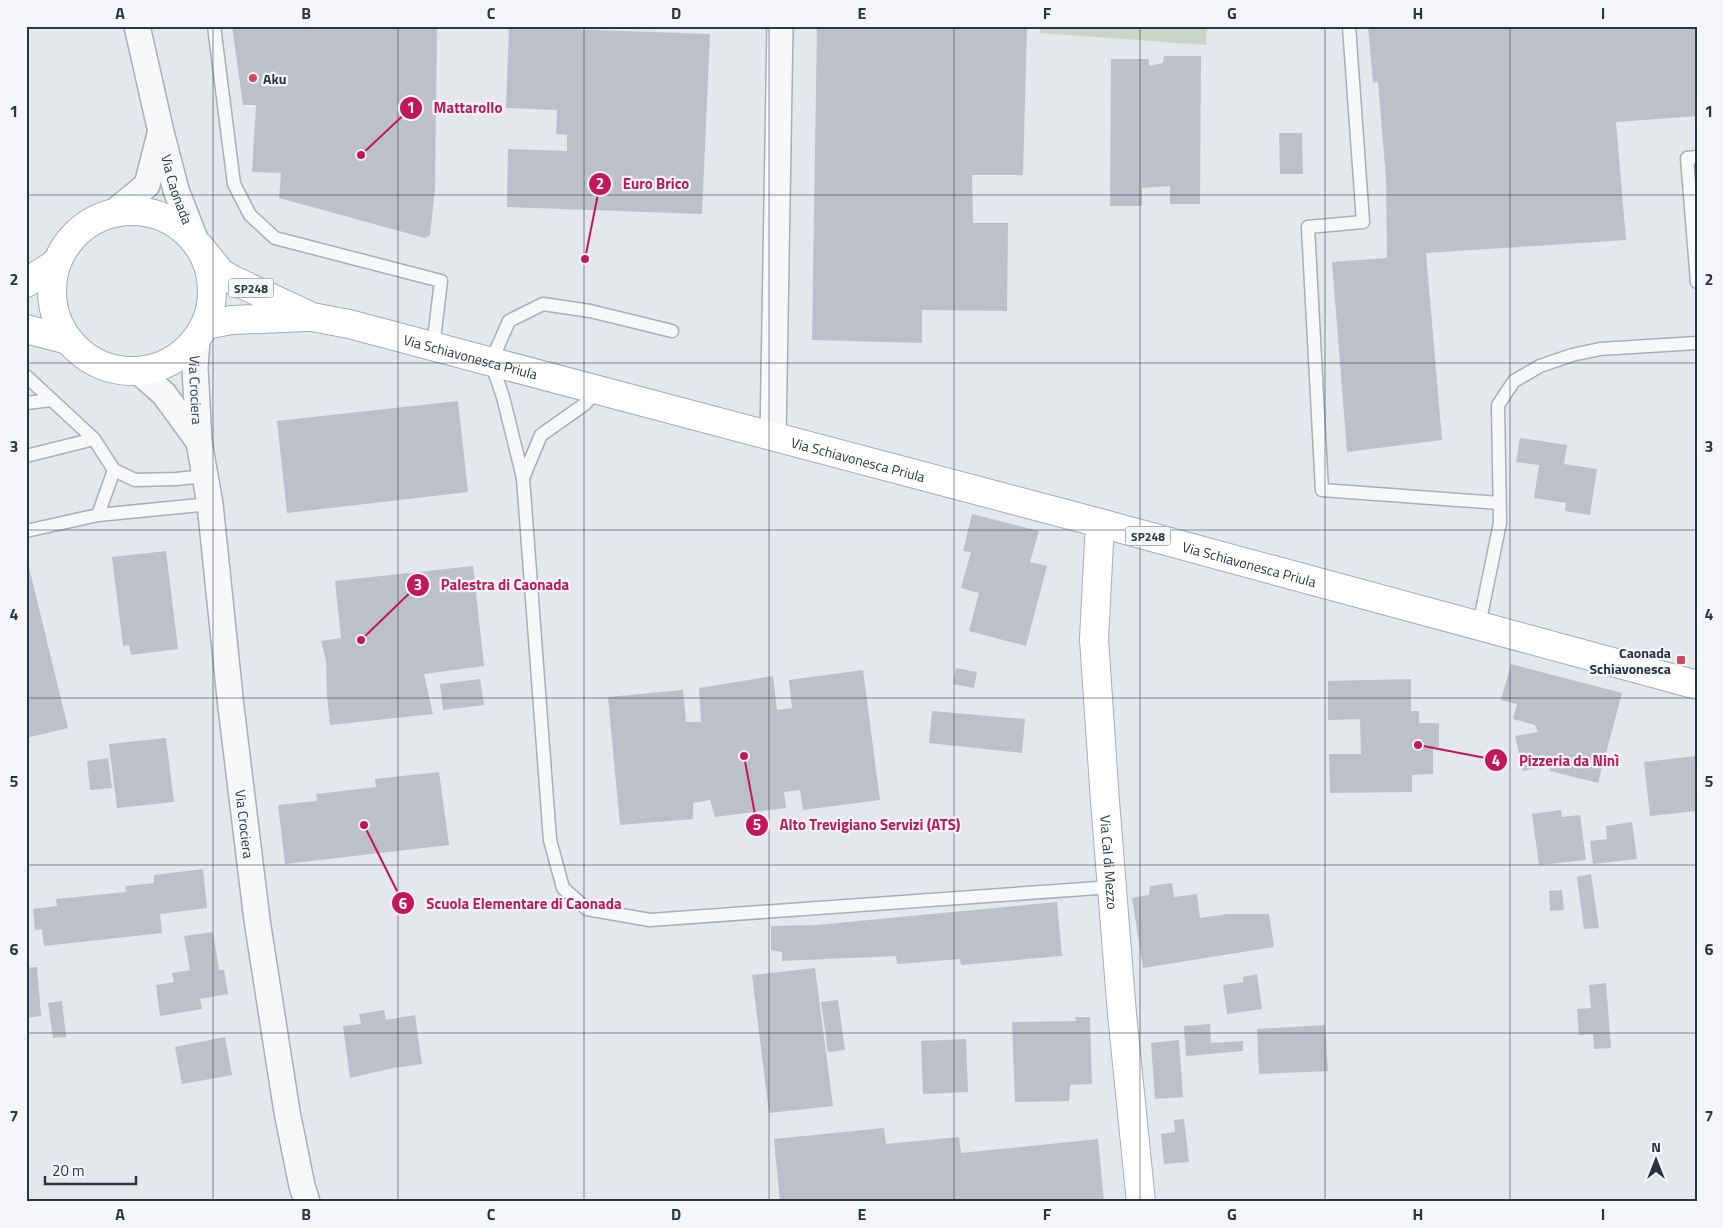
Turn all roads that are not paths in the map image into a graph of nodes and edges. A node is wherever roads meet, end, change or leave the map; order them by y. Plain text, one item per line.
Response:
1 (138, 26) edge
2 (214, 26) edge
3 (780, 26) edge
4 (1348, 26) edge
5 (161, 132) junction
6 (1697, 157) edge
7 (114, 212) junction
8 (198, 246) junction
9 (56, 263) junction
10 (1697, 282) edge
11 (26, 283) edge
12 (312, 317) junction
13 (26, 329) edge
14 (672, 331) dead end
15 (201, 332) junction
16 (68, 340) junction
17 (1697, 343) edge
18 (432, 346) junction
19 (491, 362) junction
20 (138, 371) junction
21 (26, 376) edge
22 (598, 390) junction
23 (52, 400) junction
24 (26, 403) edge
25 (773, 437) junction
26 (94, 439) junction
27 (199, 442) junction
28 (26, 456) edge
29 (114, 470) junction
30 (205, 476) junction
31 (523, 478) junction
32 (210, 504) junction
33 (1499, 504) junction
34 (98, 515) junction
35 (1100, 523) junction
36 (26, 531) edge
37 (1479, 625) junction
38 (1697, 685) edge
39 (1112, 887) junction
40 (307, 1202) edge
41 (1141, 1202) edge

1 - 5 street, Via Caonada
2 - 18 lane
3 - 25 street, Via Schiavonesca Priula
4 - 33 lane
5 - 7 street, Via Caonada
5 - 8 street, Via Caonada
6 - 10 lane
7 - 8 main road
7 - 9 main road
8 - 12 main road, Via Schiavonesca Priula / SP248
8 - 15 main road
9 - 11 main road
9 - 16 main road
12 - 15 main road, Via Schiavonesca Priula / SP248
12 - 18 main road, Via Schiavonesca Priula / SP248
13 - 16 main road
14 - 19 lane
15 - 20 main road
15 - 27 street, Via Crociera
16 - 20 main road
17 - 33 lane
18 - 19 main road, Via Schiavonesca Priula / SP248
19 - 22 main road, Via Schiavonesca Priula / SP248
19 - 31 lane
20 - 27 street, Via Crociera
21 - 23 lane
22 - 25 main road, Via Schiavonesca Priula / SP248
22 - 31 lane
23 - 24 lane
23 - 26 lane
25 - 35 main road, Via Schiavonesca Priula / SP248
26 - 28 lane
26 - 29 lane
27 - 30 street, Via Crociera
29 - 30 lane
29 - 34 lane
30 - 32 street, Via Crociera
31 - 39 lane
32 - 34 lane
32 - 40 street, Via Crociera
33 - 37 lane
34 - 36 lane
35 - 37 main road, Via Schiavonesca Priula / SP248
35 - 39 main road, Via Cal di Mezzo
37 - 38 main road, Via Schiavonesca Priula / SP248
39 - 41 main road, Via Cal di Mezzo

